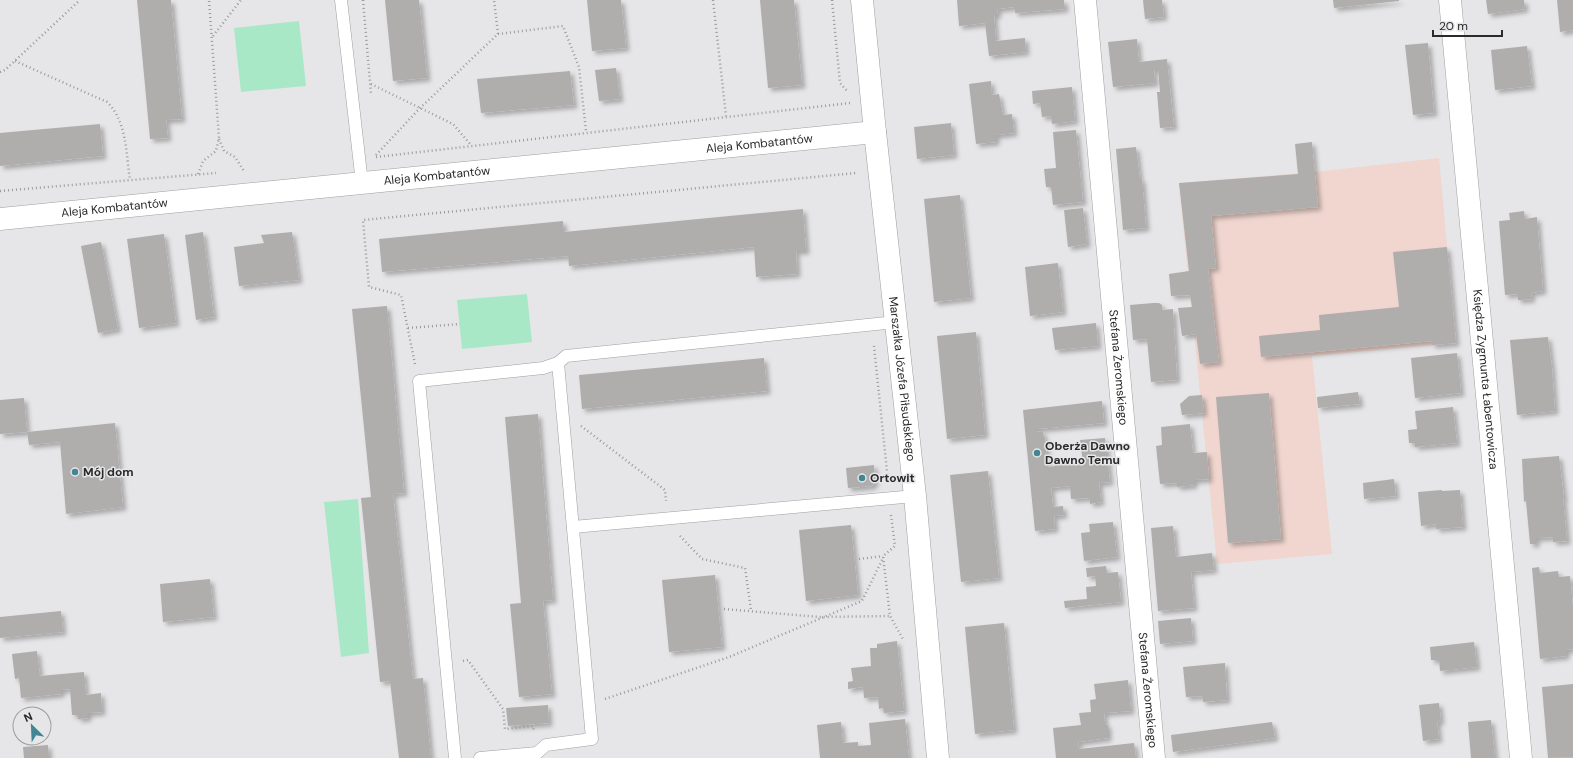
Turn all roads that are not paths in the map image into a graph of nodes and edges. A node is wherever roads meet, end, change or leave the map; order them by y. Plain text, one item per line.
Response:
1 (341, 0) edge
2 (862, 0) edge
3 (1085, 0) edge
4 (1450, 0) edge
5 (875, 132) junction
6 (362, 183) junction
7 (0, 219) edge
8 (896, 322) junction
9 (558, 363) junction
10 (915, 496) junction
11 (573, 527) junction
12 (455, 758) edge
13 (480, 758) edge
14 (938, 758) edge
15 (1154, 758) edge
16 (1521, 758) edge

1 - 6 lane
2 - 5 street, Marszałka Józefa Piłsudskiego
3 - 15 street, Stefana Żeromskiego
4 - 16 street, Księdza Zygmunta Łabentowicza
5 - 6 street, Aleja Kombatantów
5 - 8 street, Marszałka Józefa Piłsudskiego
6 - 7 street, Aleja Kombatantów
8 - 9 lane
8 - 10 street, Marszałka Józefa Piłsudskiego
9 - 11 lane
9 - 12 lane
10 - 11 lane
10 - 14 street, Marszałka Józefa Piłsudskiego
11 - 13 lane

